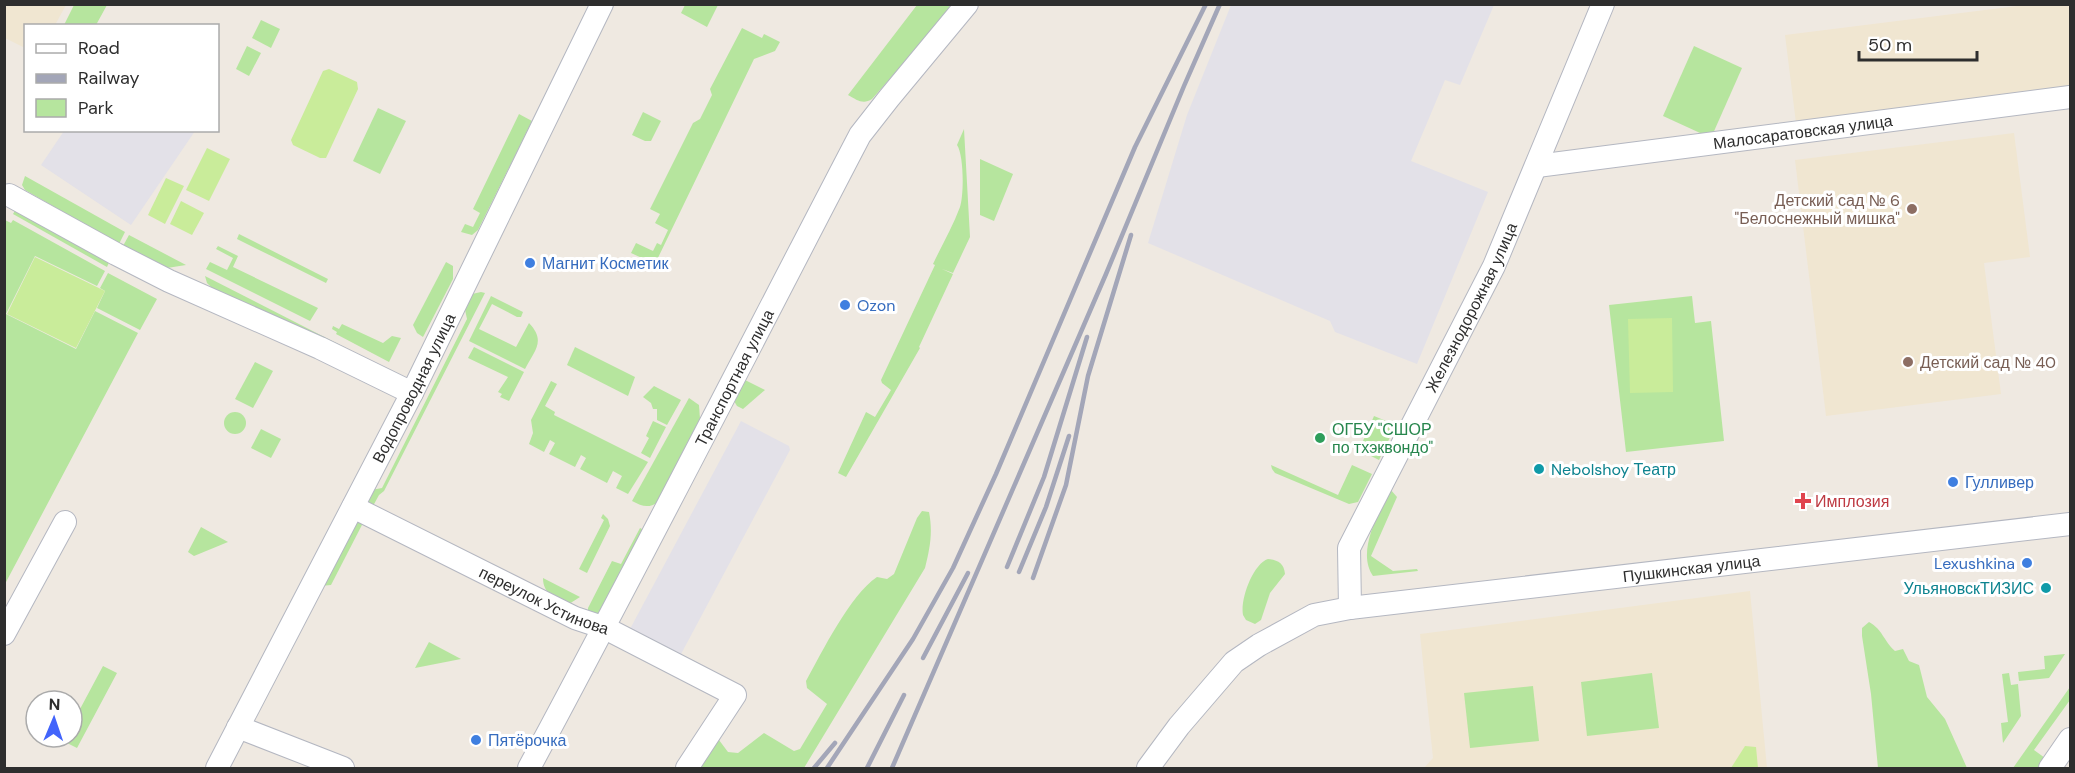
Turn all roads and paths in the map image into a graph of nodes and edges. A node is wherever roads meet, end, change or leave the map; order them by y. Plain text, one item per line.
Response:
1 (602, 4) edge
2 (967, 4) edge
3 (1603, 4) edge
4 (2070, 97) edge
5 (1537, 166) junction
6 (9, 195) dead end
7 (412, 393) junction
8 (353, 507) junction
9 (65, 522) dead end
10 (2070, 524) edge
11 (1350, 608) junction
12 (605, 628) junction
13 (4, 634) edge
14 (238, 727) junction
15 (2070, 739) edge
16 (217, 768) edge
17 (343, 768) edge
18 (529, 768) edge
19 (687, 768) edge
20 (1148, 768) edge
21 (2050, 768) edge

1 - 7 street, Водопроводная улица
2 - 12 street, Транспортная улица
3 - 5 street, Железнодорожная улица
4 - 5 street, Малосаратовская улица
5 - 11 street, Железнодорожная улица
6 - 7 street
7 - 8 street, Водопроводная улица
8 - 12 street, переулок Устинова
8 - 14 street, Водопроводная улица
9 - 13 street
10 - 11 street, Пушкинская улица
11 - 20 street, Пушкинская улица
12 - 18 street, Транспортная улица
12 - 19 street, переулок Устинова
14 - 16 street, Водопроводная улица
14 - 17 street
15 - 21 street

